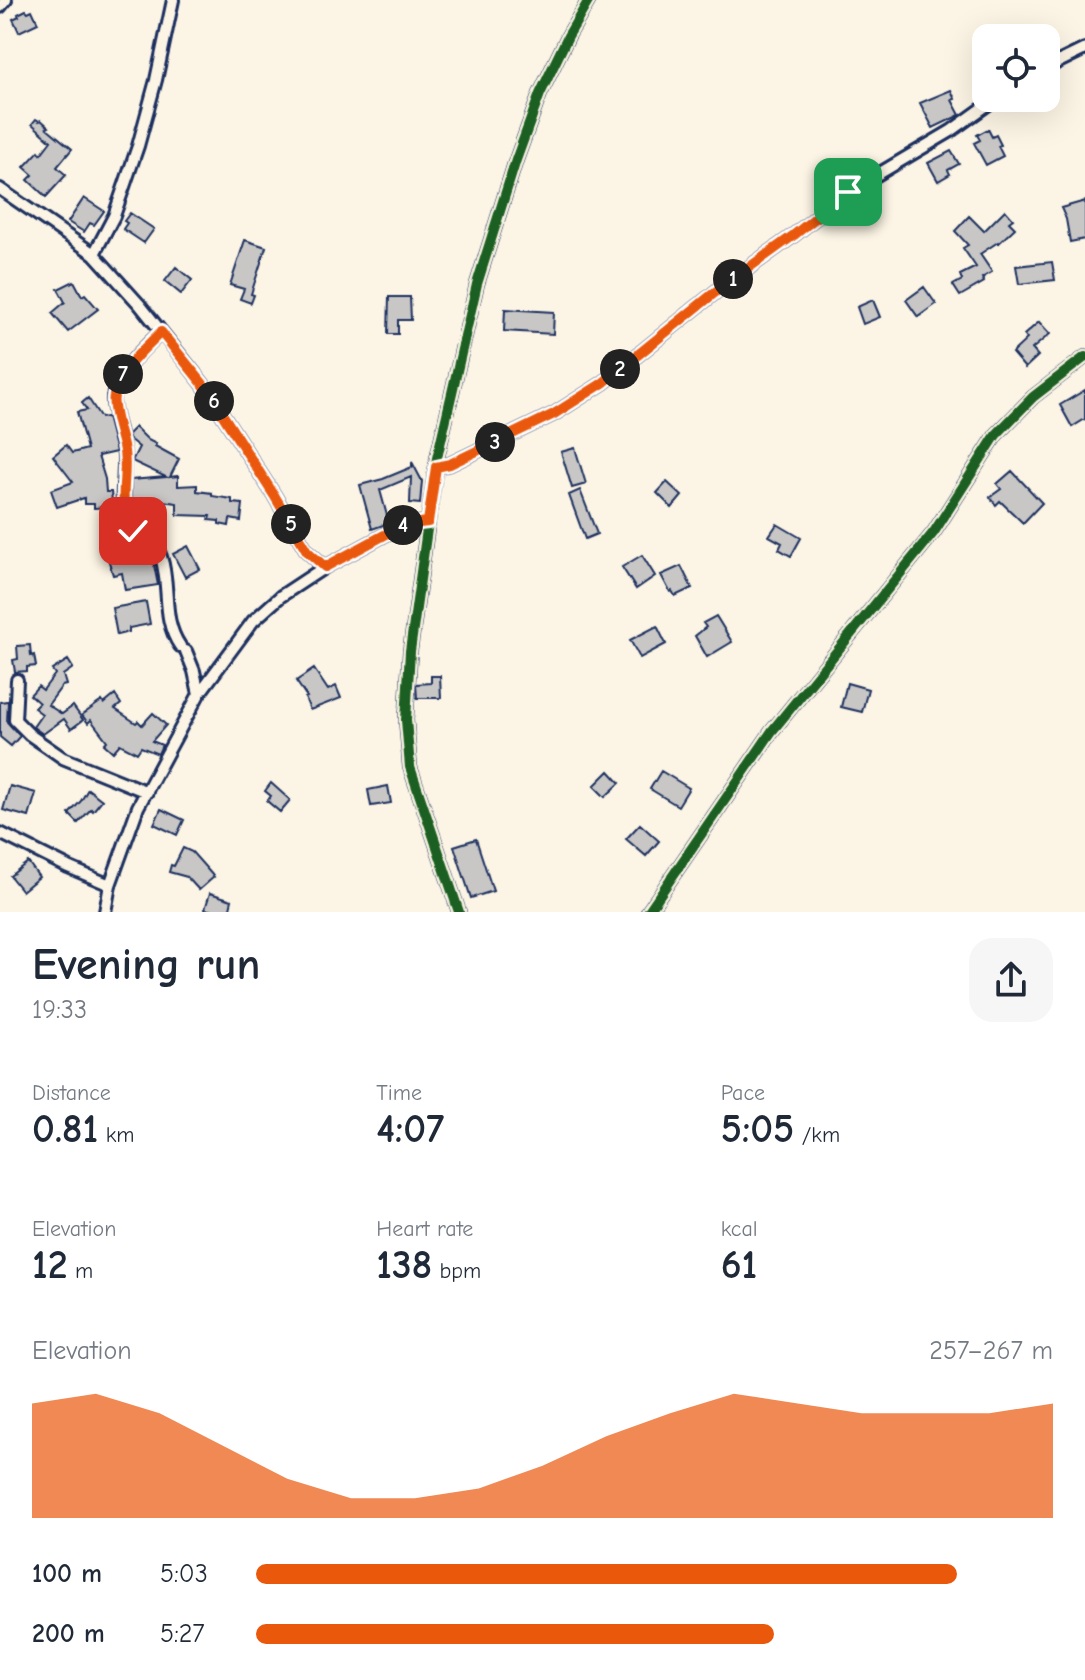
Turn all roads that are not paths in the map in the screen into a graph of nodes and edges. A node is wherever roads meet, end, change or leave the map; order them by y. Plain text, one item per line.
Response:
1 (6, 0) edge
2 (173, 0) edge
3 (589, 0) edge
4 (0, 7) edge
5 (1085, 49) edge
6 (1060, 61) edge
7 (977, 112) edge
8 (0, 189) edge
9 (94, 254) junction
10 (161, 332) junction
11 (1085, 357) edge
12 (436, 467) junction
13 (428, 522) junction
14 (325, 567) junction
15 (17, 680) dead end
16 (199, 694) junction
17 (147, 792) junction
18 (0, 833) edge
19 (110, 885) junction
20 (105, 912) edge
21 (459, 912) edge
22 (648, 912) edge

1 - 4 street
2 - 9 street
3 - 12 street
5 - 6 street
7 - 12 street
8 - 9 street
9 - 10 street
10 - 14 street
10 - 16 street
11 - 22 street
12 - 13 street
13 - 14 street
13 - 21 street
14 - 16 street
15 - 17 street
16 - 17 street
17 - 19 street
18 - 19 street
19 - 20 street

